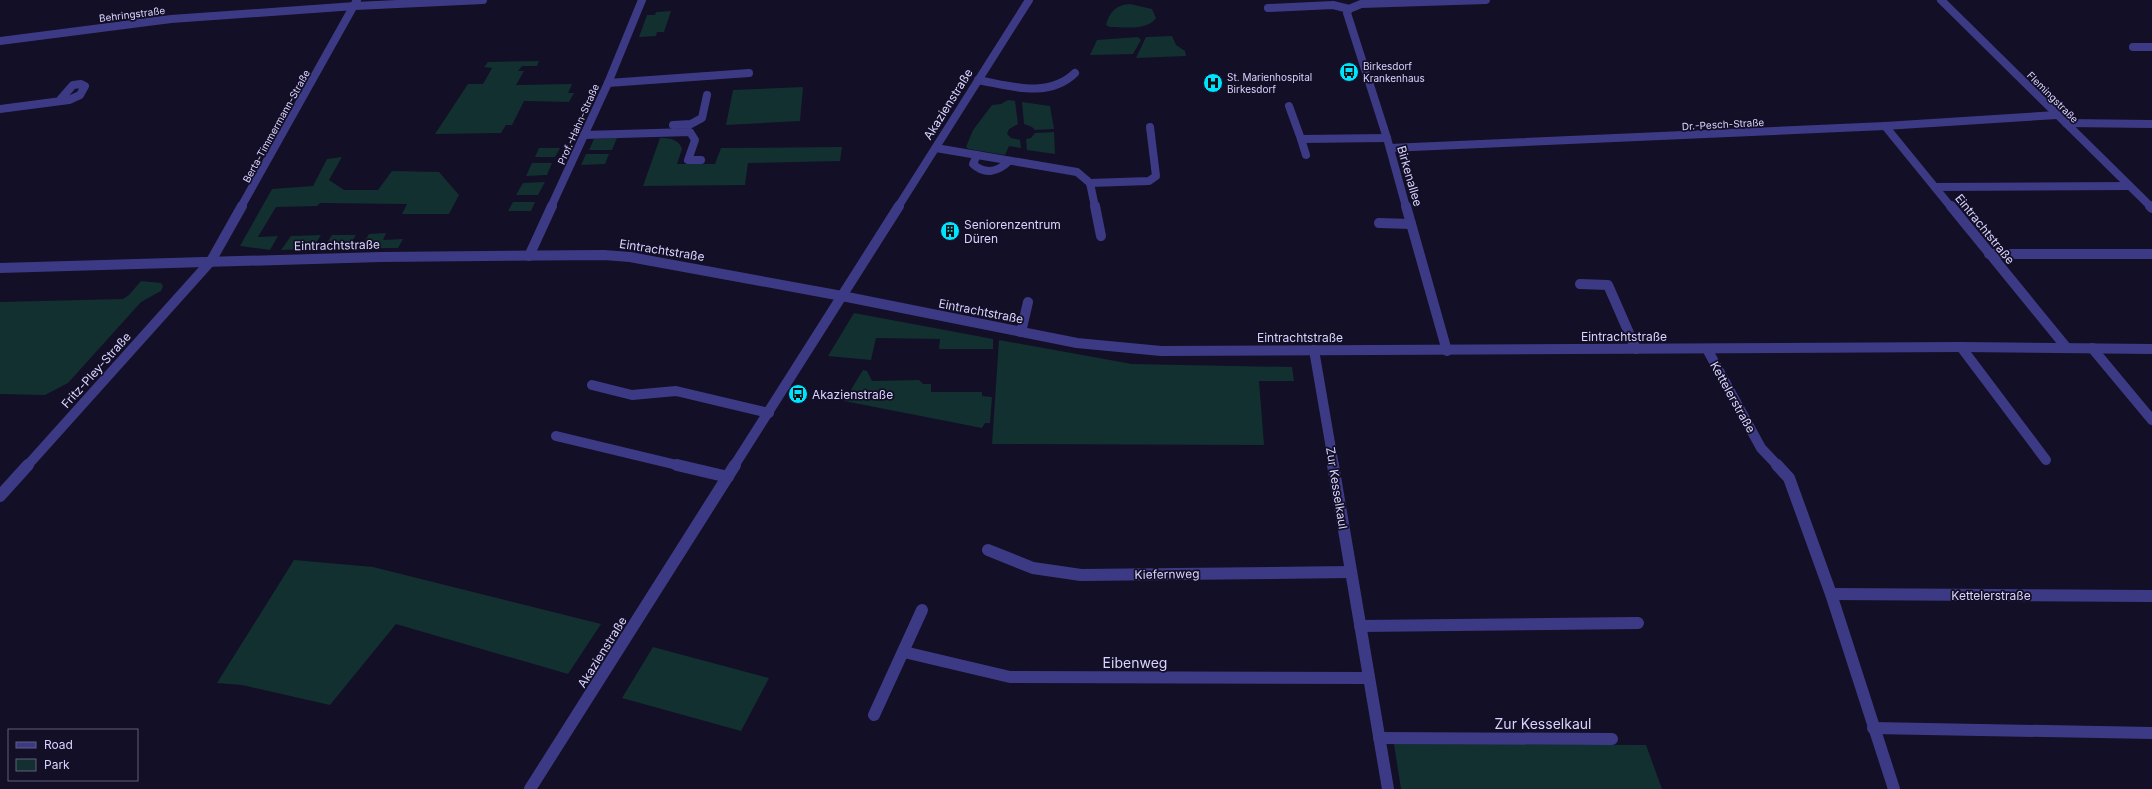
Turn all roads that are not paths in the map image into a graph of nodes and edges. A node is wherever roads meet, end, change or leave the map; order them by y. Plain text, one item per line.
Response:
1 (483, 0) edge
2 (642, 0) edge
3 (1029, 0) edge
4 (1486, 0) edge
5 (1941, 0) edge
6 (356, 3) edge
7 (1268, 8) dead end
8 (1349, 9) junction
9 (0, 41) edge
10 (2133, 47) dead end
11 (2152, 47) edge
12 (749, 73) dead end
13 (1075, 73) dead end
14 (978, 80) junction
15 (608, 83) junction
16 (707, 95) dead end
17 (59, 101) dead end
18 (1289, 106) dead end
19 (0, 109) edge
20 (2057, 115) junction
21 (2066, 123) junction
22 (2152, 124) edge
23 (1884, 126) junction
24 (1150, 127) dead end
25 (585, 132) junction
26 (1387, 138) junction
27 (1301, 139) junction
28 (936, 148) junction
29 (1390, 148) junction
30 (977, 155) junction
31 (1306, 155) dead end
32 (701, 160) dead end
33 (1009, 161) junction
34 (1090, 183) junction
35 (2129, 186) junction
36 (1935, 187) junction
37 (2152, 208) edge
38 (1379, 221) dead end
39 (1411, 221) junction
40 (1101, 236) dead end
41 (1989, 254) junction
42 (2152, 254) edge
43 (529, 256) junction
44 (211, 261) junction
45 (0, 268) edge
46 (1580, 284) dead end
47 (842, 296) junction
48 (1028, 302) dead end
49 (1021, 332) junction
50 (2066, 347) junction
51 (1961, 348) junction
52 (2092, 348) junction
53 (1636, 349) junction
54 (1707, 349) junction
55 (2152, 349) edge
56 (1314, 350) junction
57 (1447, 350) junction
58 (592, 386) dead end
59 (769, 412) junction
60 (2152, 420) edge
61 (556, 436) dead end
62 (2046, 460) dead end
63 (728, 476) junction
64 (0, 496) edge
65 (988, 550) dead end
66 (1351, 572) junction
67 (1830, 594) junction
68 (2152, 596) edge
69 (922, 610) dead end
70 (1638, 623) dead end
71 (1360, 626) junction
72 (904, 652) junction
73 (1369, 678) junction
74 (874, 715) dead end
75 (1873, 728) junction
76 (2152, 733) edge
77 (1379, 738) junction
78 (1612, 739) dead end
79 (530, 789) edge
80 (1388, 789) edge
81 (1894, 789) edge

1 - 6 street, Behringstraße
2 - 15 street, Prof.-Hahn-Straße
3 - 14 street, Akazienstraße
4 - 8 street
5 - 20 street, Flemingstraße
6 - 9 street, Behringstraße
6 - 44 street, Berta-Timmermann-Straße
7 - 8 street
8 - 26 street, Birkenallee
10 - 11 street
12 - 15 street
13 - 14 street
14 - 28 street, Akazienstraße
15 - 25 street, Prof.-Hahn-Straße
16 - 25 street
17 - 19 street
18 - 27 street
20 - 21 street, Flemingstraße
20 - 23 street, Dr.-Pesch-Straße
21 - 22 street
21 - 35 street, Flemingstraße
23 - 29 street, Dr.-Pesch-Straße
23 - 36 street, Eintrachtstraße
24 - 34 street
25 - 32 street
25 - 43 street, Prof.-Hahn-Straße
26 - 27 street
26 - 29 street, Birkenallee
27 - 31 street
28 - 30 street
28 - 47 street, Akazienstraße
29 - 39 street, Birkenallee
30 - 33 street
30 - 33 street
33 - 34 street
34 - 40 street
35 - 36 street
35 - 37 street, Flemingstraße
36 - 41 street, Eintrachtstraße
38 - 39 street
39 - 57 street, Birkenallee
41 - 42 street
41 - 50 street, Eintrachtstraße
43 - 44 street, Eintrachtstraße
43 - 47 street, Eintrachtstraße
44 - 45 street, Eintrachtstraße
44 - 64 street, Fritz-Pley-Straße
46 - 53 street
47 - 49 street, Eintrachtstraße
47 - 59 street, Akazienstraße
48 - 49 street
49 - 56 street, Eintrachtstraße
50 - 51 street, Eintrachtstraße
50 - 52 street, Eintrachtstraße
51 - 54 street, Eintrachtstraße
51 - 62 street
52 - 55 street, Eintrachtstraße
52 - 60 street
53 - 54 street, Eintrachtstraße
53 - 57 street, Eintrachtstraße
54 - 67 street, Kettelerstraße
56 - 57 street, Eintrachtstraße
56 - 66 street, Zur Kesselkaul
58 - 59 street
59 - 63 street, Akazienstraße
61 - 63 street
63 - 79 street, Akazienstraße
65 - 66 street, Kiefernweg
66 - 71 street, Zur Kesselkaul
67 - 68 street, Kettelerstraße
67 - 75 street, Kettelerstraße
69 - 72 street
70 - 71 street
71 - 73 street, Zur Kesselkaul
72 - 73 street, Eibenweg
72 - 74 street
73 - 77 street, Zur Kesselkaul
75 - 76 street
75 - 81 street, Kettelerstraße
77 - 78 street, Zur Kesselkaul
77 - 80 street, Zur Kesselkaul

